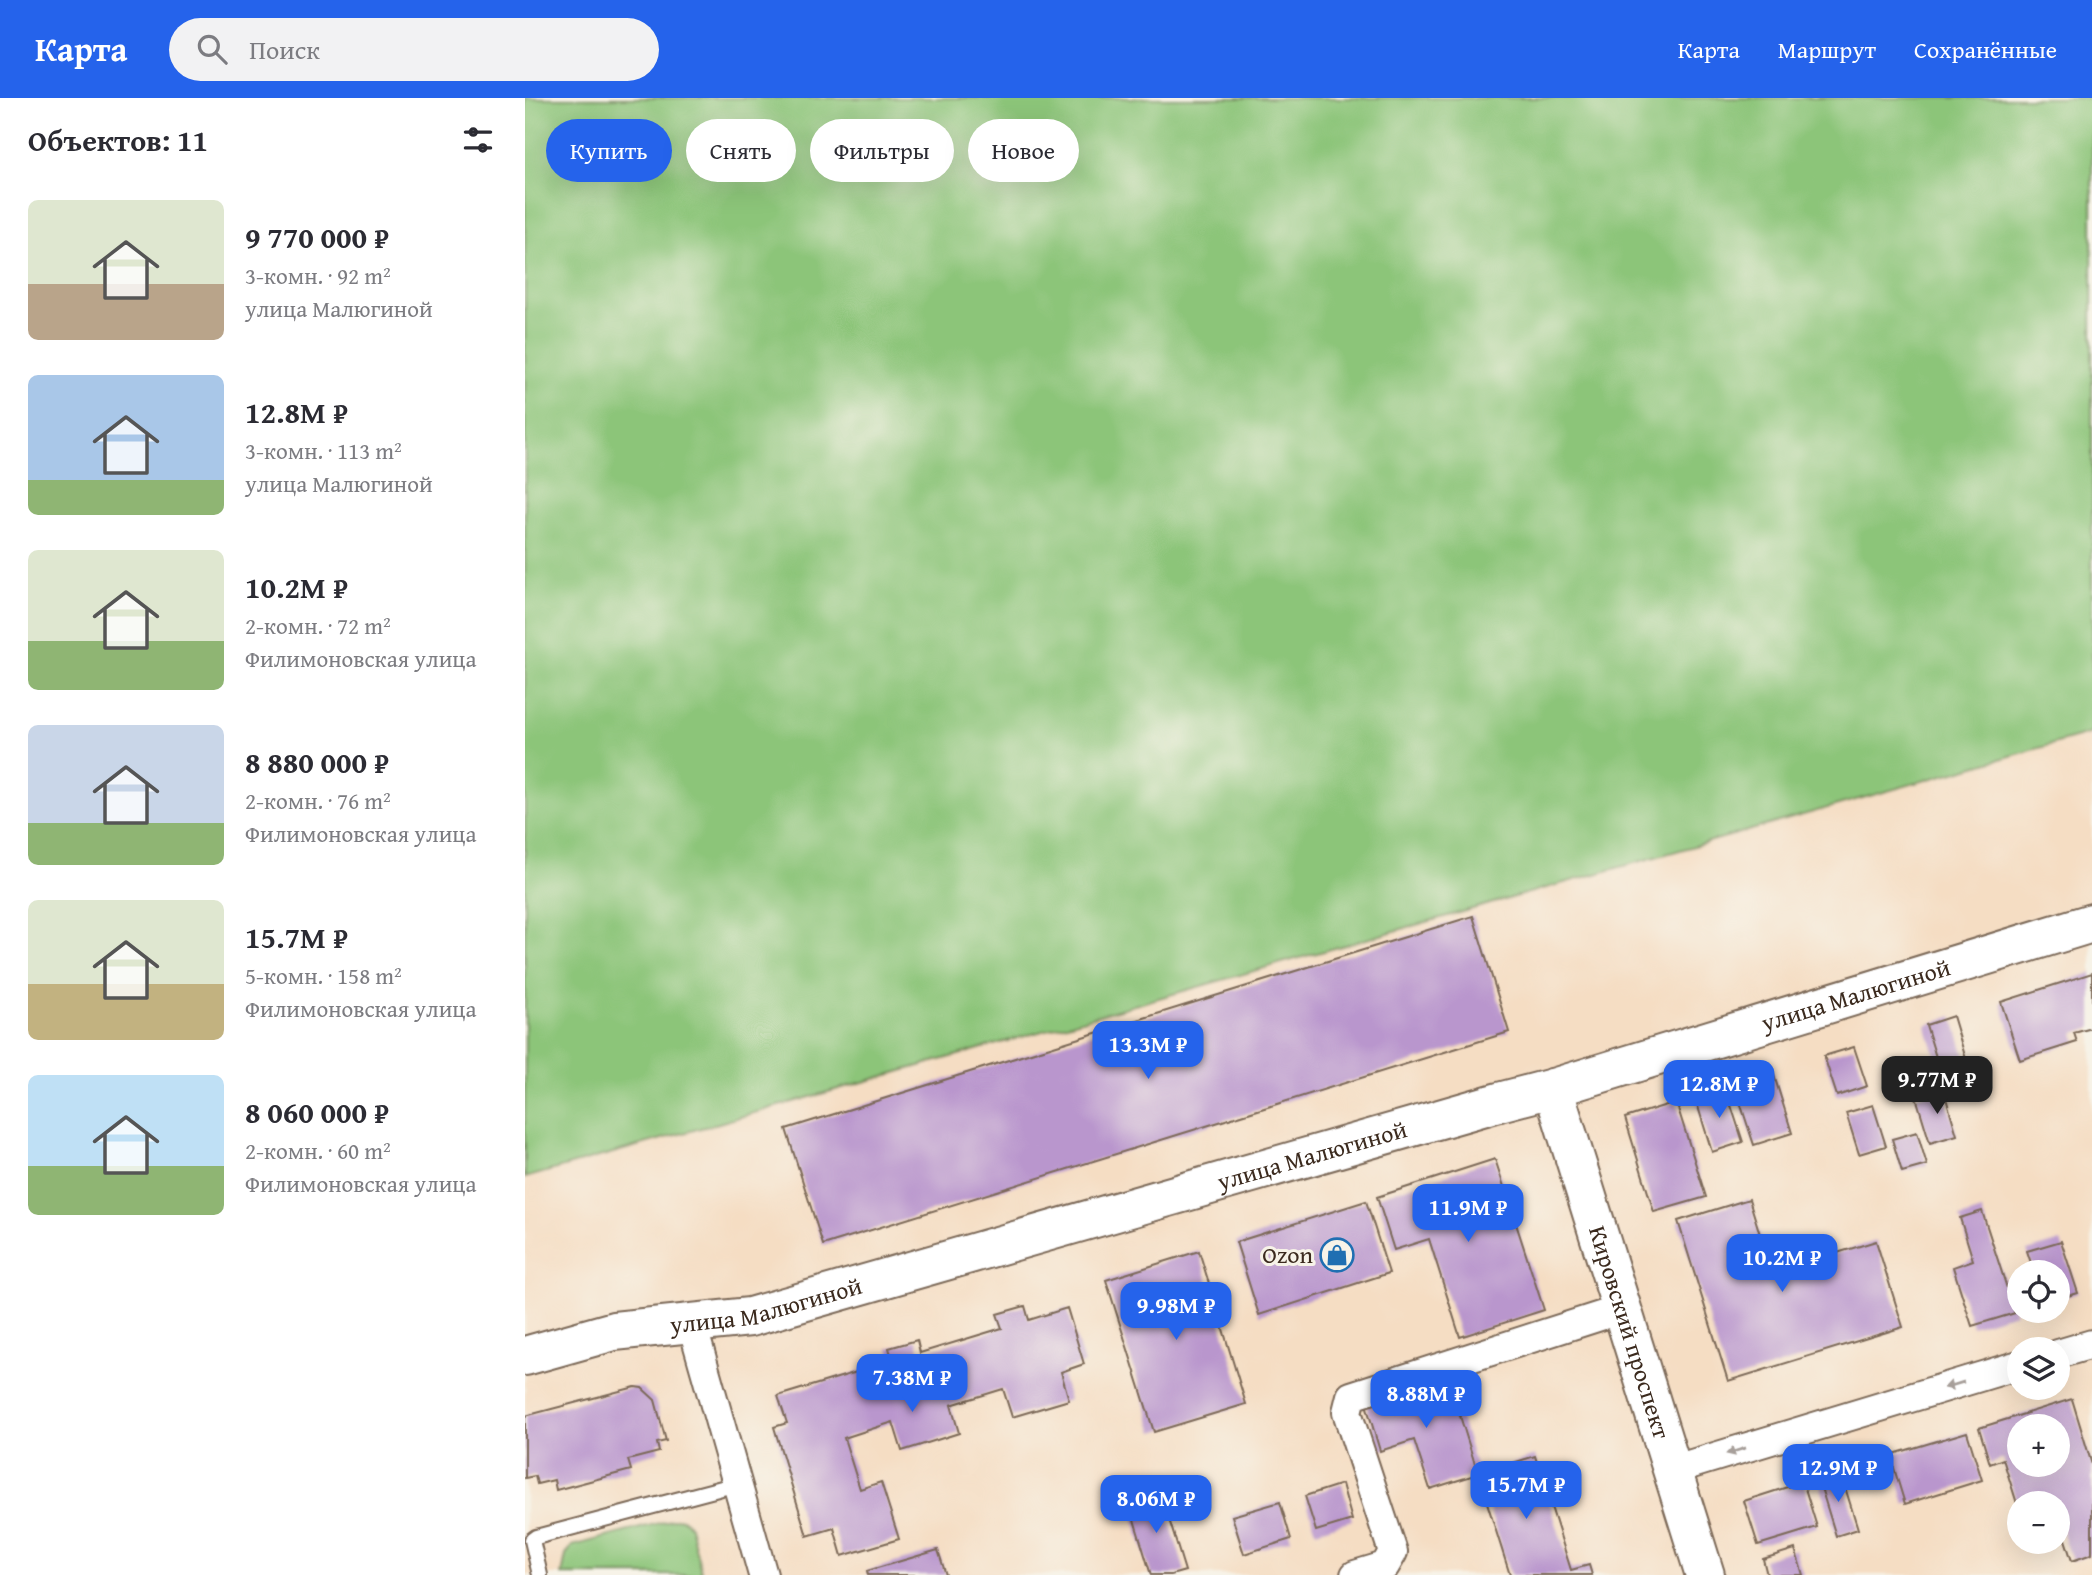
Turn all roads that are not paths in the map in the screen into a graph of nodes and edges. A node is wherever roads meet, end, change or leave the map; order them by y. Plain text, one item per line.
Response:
1 (2092, 923) edge
2 (1553, 1088) junction
3 (1622, 1310) junction
4 (692, 1324) junction
5 (2092, 1343) edge
6 (2070, 1350) edge
7 (525, 1356) edge
8 (2007, 1369) edge
9 (1672, 1470) junction
10 (737, 1484) junction
11 (540, 1575) edge
12 (763, 1575) edge
13 (1355, 1575) edge
14 (1705, 1575) edge

1 - 2 main road, улица Малюгиной
2 - 3 main road, Кировский проспект
2 - 4 main road, улица Малюгиной
3 - 9 main road, Кировский проспект
3 - 13 street
4 - 7 main road, улица Малюгиной
4 - 10 street
5 - 6 street
8 -> 9 street
9 - 14 main road, Кировский проспект
10 - 11 lane
10 - 12 street

